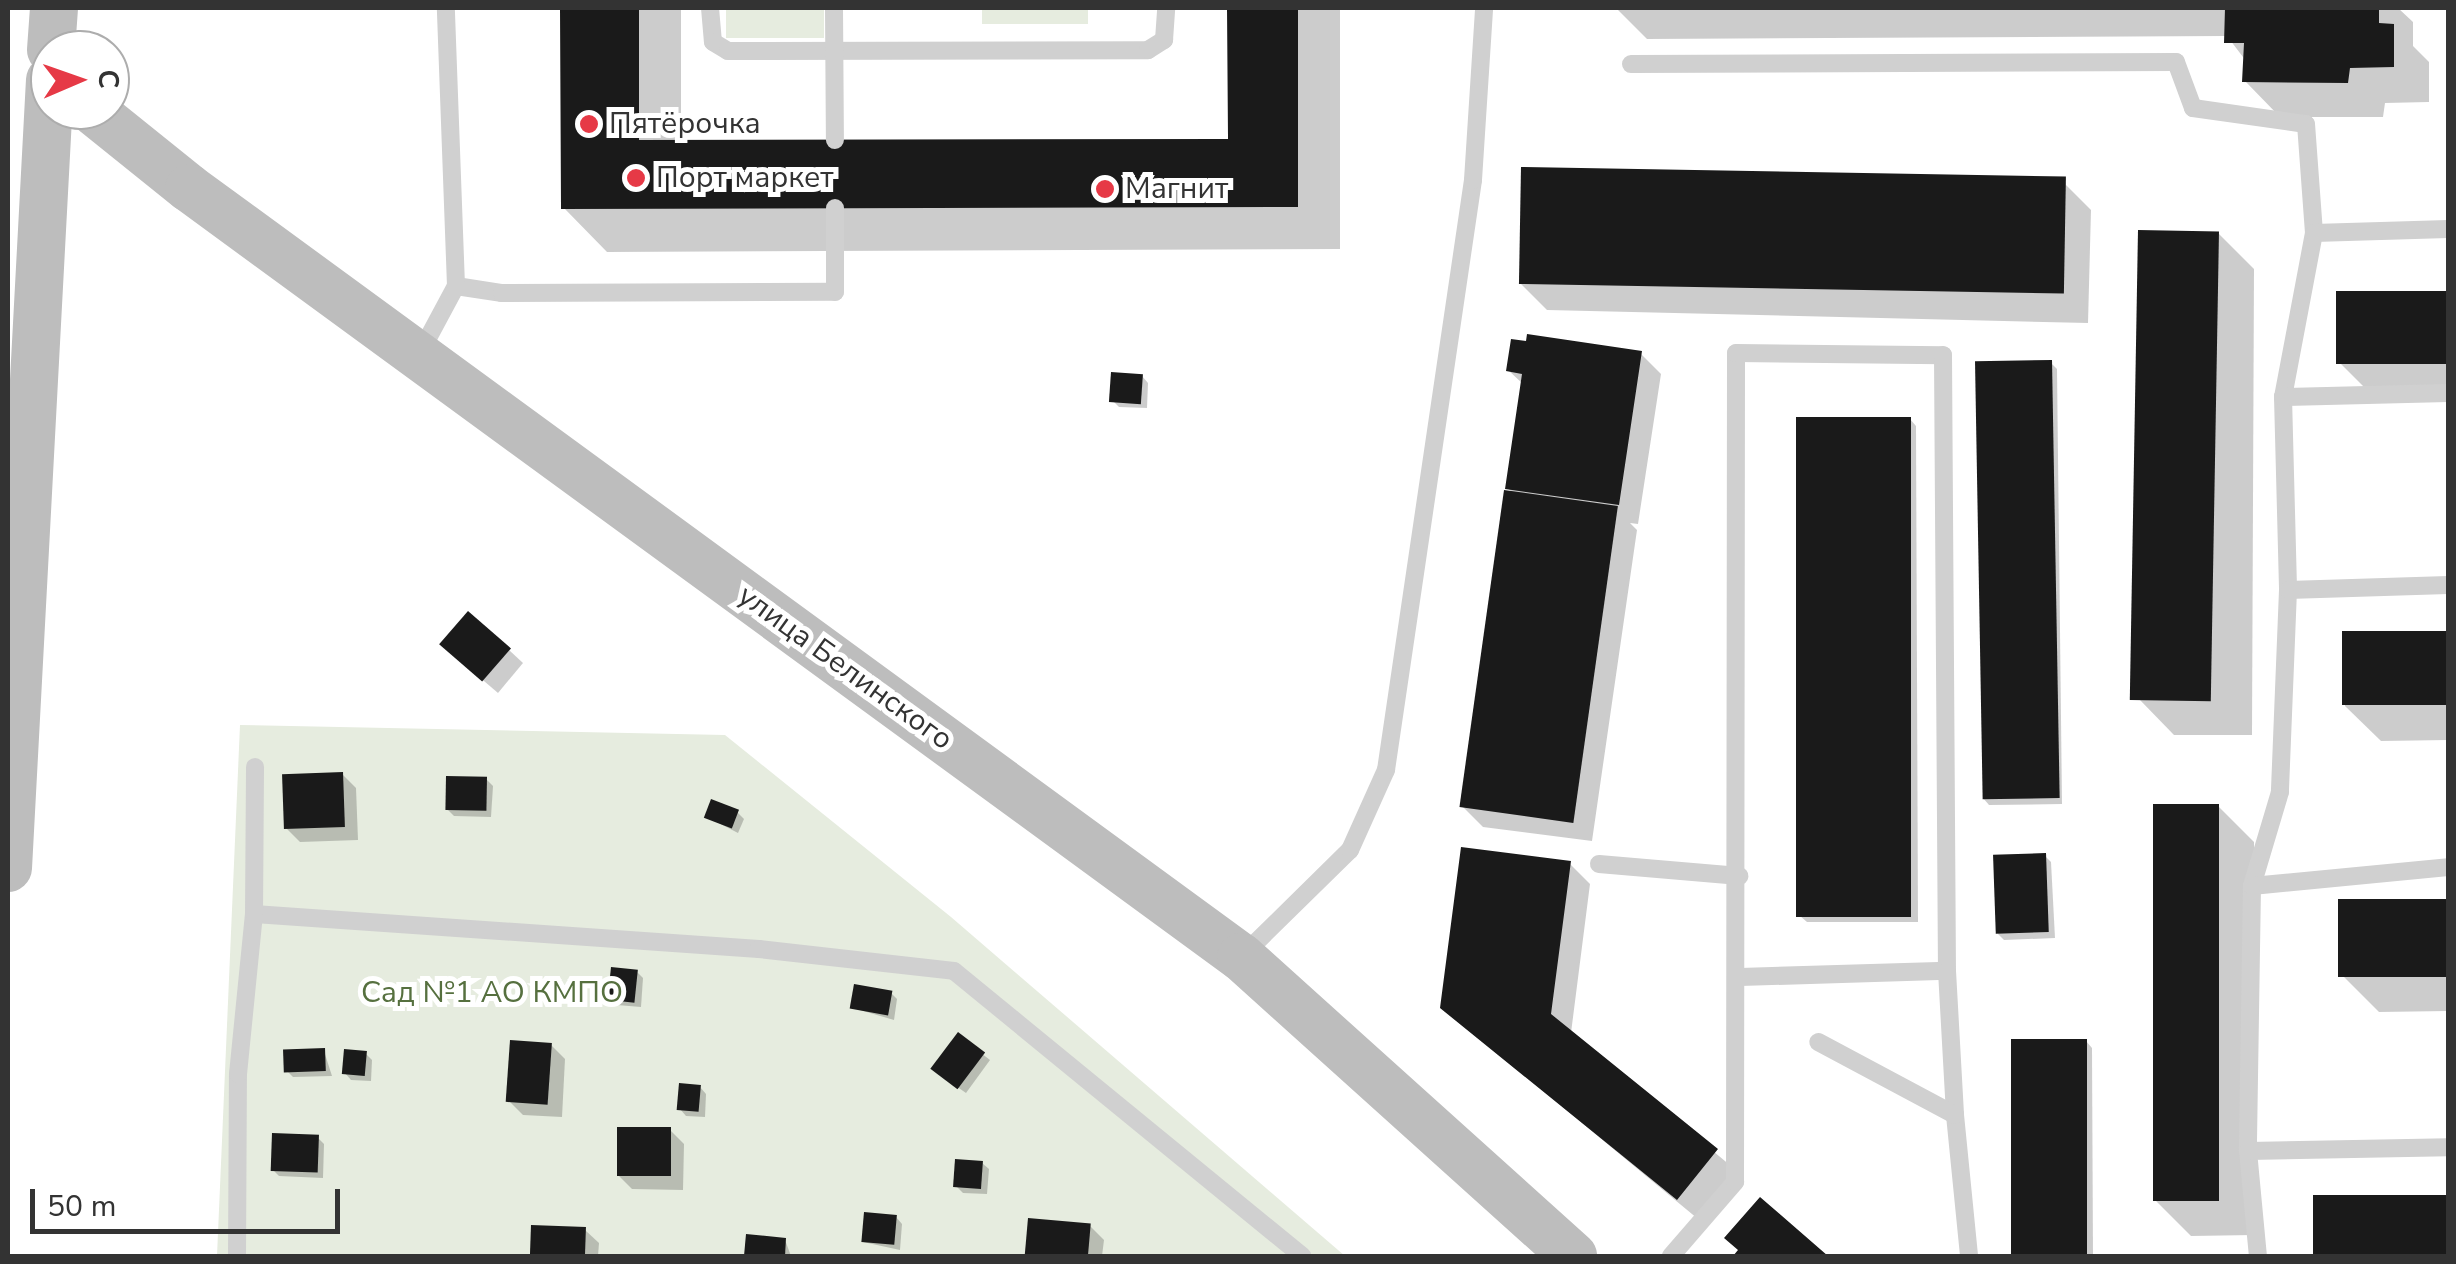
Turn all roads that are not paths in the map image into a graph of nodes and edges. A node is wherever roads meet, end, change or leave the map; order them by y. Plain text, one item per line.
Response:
1 (446, 8) edge
2 (710, 8) edge
3 (834, 8) edge
4 (1166, 8) edge
5 (1484, 8) edge
6 (834, 51) junction
7 (1631, 64) dead end
8 (46, 130) edge
9 (119, 130) edge
10 (834, 140) dead end
11 (835, 208) dead end
12 (2448, 229) edge
13 (2314, 233) junction
14 (456, 286) junction
15 (418, 355) junction
16 (2448, 393) edge
17 (2283, 397) junction
18 (18, 483) edge
19 (2448, 586) edge
20 (2288, 590) junction
21 (254, 767) dead end
22 (1599, 864) dead end
23 (2448, 867) edge
24 (8, 868) edge
25 (1739, 876) junction
26 (2252, 886) junction
27 (254, 914) junction
28 (1241, 957) junction
29 (1947, 971) junction
30 (1740, 976) junction
31 (1818, 1042) dead end
32 (1954, 1114) junction
33 (2448, 1148) edge
34 (2248, 1152) junction
35 (237, 1256) edge
36 (1302, 1256) edge
37 (1574, 1256) edge
38 (1671, 1256) edge
39 (1969, 1256) edge
40 (2258, 1256) edge

1 - 14 lane
2 - 6 lane
3 - 6 lane
4 - 6 lane
5 - 28 lane
6 - 10 lane
7 - 13 lane
8 - 18 street
9 - 15 street, улица Белинского
11 - 14 lane
12 - 13 lane
13 - 17 lane
14 - 15 lane
15 - 28 street, улица Белинского
16 - 17 lane
17 - 20 lane
18 - 24 street
19 - 20 lane
20 - 26 lane
21 - 27 lane
22 - 25 lane
23 - 26 lane
25 - 29 lane
25 - 30 lane
26 - 34 lane
27 - 35 lane
27 - 36 lane
28 - 37 street, улица Белинского
29 - 30 lane
29 - 32 lane
30 - 38 lane
31 - 32 lane
32 - 39 lane
33 - 34 lane
34 - 40 lane

